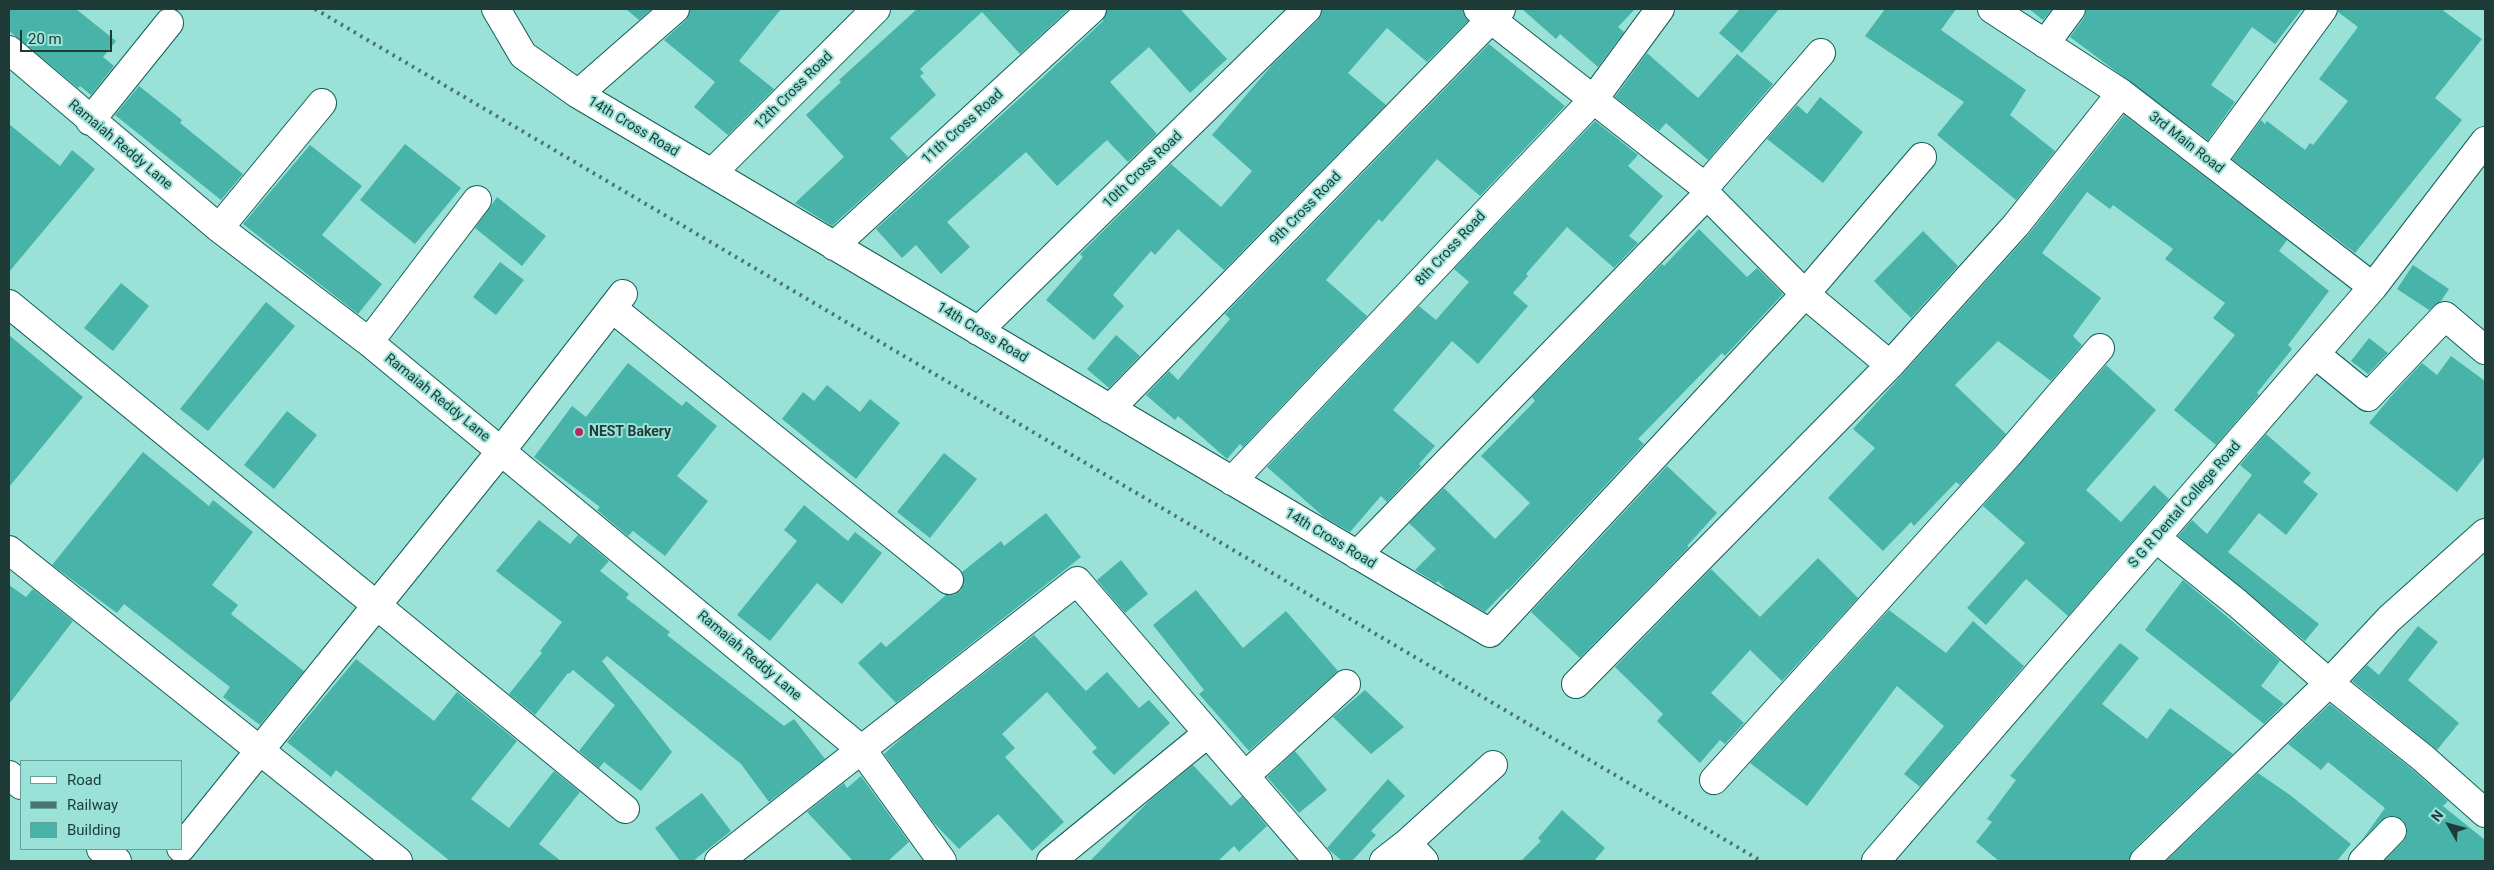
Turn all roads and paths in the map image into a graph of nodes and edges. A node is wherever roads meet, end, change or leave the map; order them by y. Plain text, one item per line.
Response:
1 (496, 9) edge
2 (675, 9) edge
3 (876, 9) edge
4 (1092, 9) edge
5 (1307, 9) edge
6 (1660, 9) edge
7 (1992, 9) edge
8 (2071, 9) edge
9 (2323, 9) edge
10 (1490, 12) edge
11 (169, 23) dead end
12 (2045, 44) junction
13 (9, 50) edge
14 (1822, 52) dead end
15 (2121, 93) junction
16 (578, 94) junction
17 (1592, 100) junction
18 (322, 103) dead end
19 (90, 121) junction
20 (2485, 141) edge
21 (1922, 157) dead end
22 (2211, 162) junction
23 (712, 173) junction
24 (1706, 191) junction
25 (477, 200) dead end
26 (219, 228) junction
27 (834, 246) junction
28 (2373, 287) junction
29 (1805, 294) junction
30 (9, 304) edge
31 (978, 331) junction
32 (369, 342) junction
33 (2100, 348) dead end
34 (2485, 350) edge
35 (2315, 354) junction
36 (1890, 365) junction
37 (1110, 409) junction
38 (501, 450) junction
39 (1232, 481) junction
40 (2485, 533) edge
41 (2156, 538) junction
42 (9, 550) edge
43 (1357, 555) junction
44 (949, 580) dead end
45 (376, 606) junction
46 (2329, 683) junction
47 (1346, 684) dead end
48 (1576, 684) dead end
49 (1208, 733) junction
50 (260, 750) junction
51 (862, 750) junction
52 (1493, 766) dead end
53 (9, 775) edge
54 (1245, 776) junction
55 (1714, 780) dead end
56 (20, 784) edge
57 (625, 809) dead end
58 (2485, 813) edge
59 (2392, 831) dead end
60 (182, 847) edge
61 (102, 850) edge
62 (179, 850) edge
63 (1416, 852) edge
64 (117, 861) edge
65 (170, 861) edge
66 (398, 861) edge
67 (719, 861) edge
68 (942, 861) edge
69 (1051, 861) edge
70 (1318, 861) edge
71 (1384, 861) edge
72 (1876, 861) edge
73 (2144, 861) edge
74 (2363, 861) edge

1 - 16 street, 14th Cross Road
2 - 16 street
3 - 23 street, 12th Cross Road
4 - 27 street, 11th Cross Road
5 - 31 street, 10th Cross Road
6 - 17 street, 8th Cross Road
7 - 12 street, 3rd Main Road
8 - 12 street
9 - 22 street
10 - 17 street
10 - 37 street, 9th Cross Road
11 - 19 street
12 - 15 street, 3rd Main Road
13 - 19 street, Ramaiah Reddy Lane
14 - 24 street
15 - 22 street, 3rd Main Road
15 - 36 street
16 - 23 street, 14th Cross Road
17 - 24 street
17 - 39 street, 8th Cross Road
18 - 26 street
19 - 26 street, Ramaiah Reddy Lane
20 - 28 street, S G R Dental College Road
21 - 29 street
22 - 28 street, 3rd Main Road
23 - 27 street, 14th Cross Road
24 - 29 street
24 - 43 street
25 - 32 street
26 - 32 street, Ramaiah Reddy Lane
27 - 31 street, 14th Cross Road
28 - 35 street, S G R Dental College Road
29 - 36 street
29 - 43 street, 14th Cross Road
30 - 45 street
31 - 37 street, 14th Cross Road
32 - 38 street, Ramaiah Reddy Lane
33 - 55 street
34 - 35 street
35 - 41 street, S G R Dental College Road
36 - 48 street
37 - 39 street, 14th Cross Road
38 - 44 street
38 - 45 street
38 - 51 street, Ramaiah Reddy Lane
39 - 43 street, 14th Cross Road
40 - 46 street
41 - 46 street
41 - 72 street, S G R Dental College Road
42 - 50 street
45 - 50 street
45 - 57 street
46 - 58 street
46 - 73 street
47 - 54 street
49 - 51 street
49 - 54 street
49 - 69 street
50 - 60 street
50 - 66 street
51 - 67 street
51 - 68 street, Ramaiah Reddy Lane
52 - 63 street
53 - 56 street
54 - 70 street
59 - 74 street
61 - 64 street
62 - 65 street
63 - 71 street

